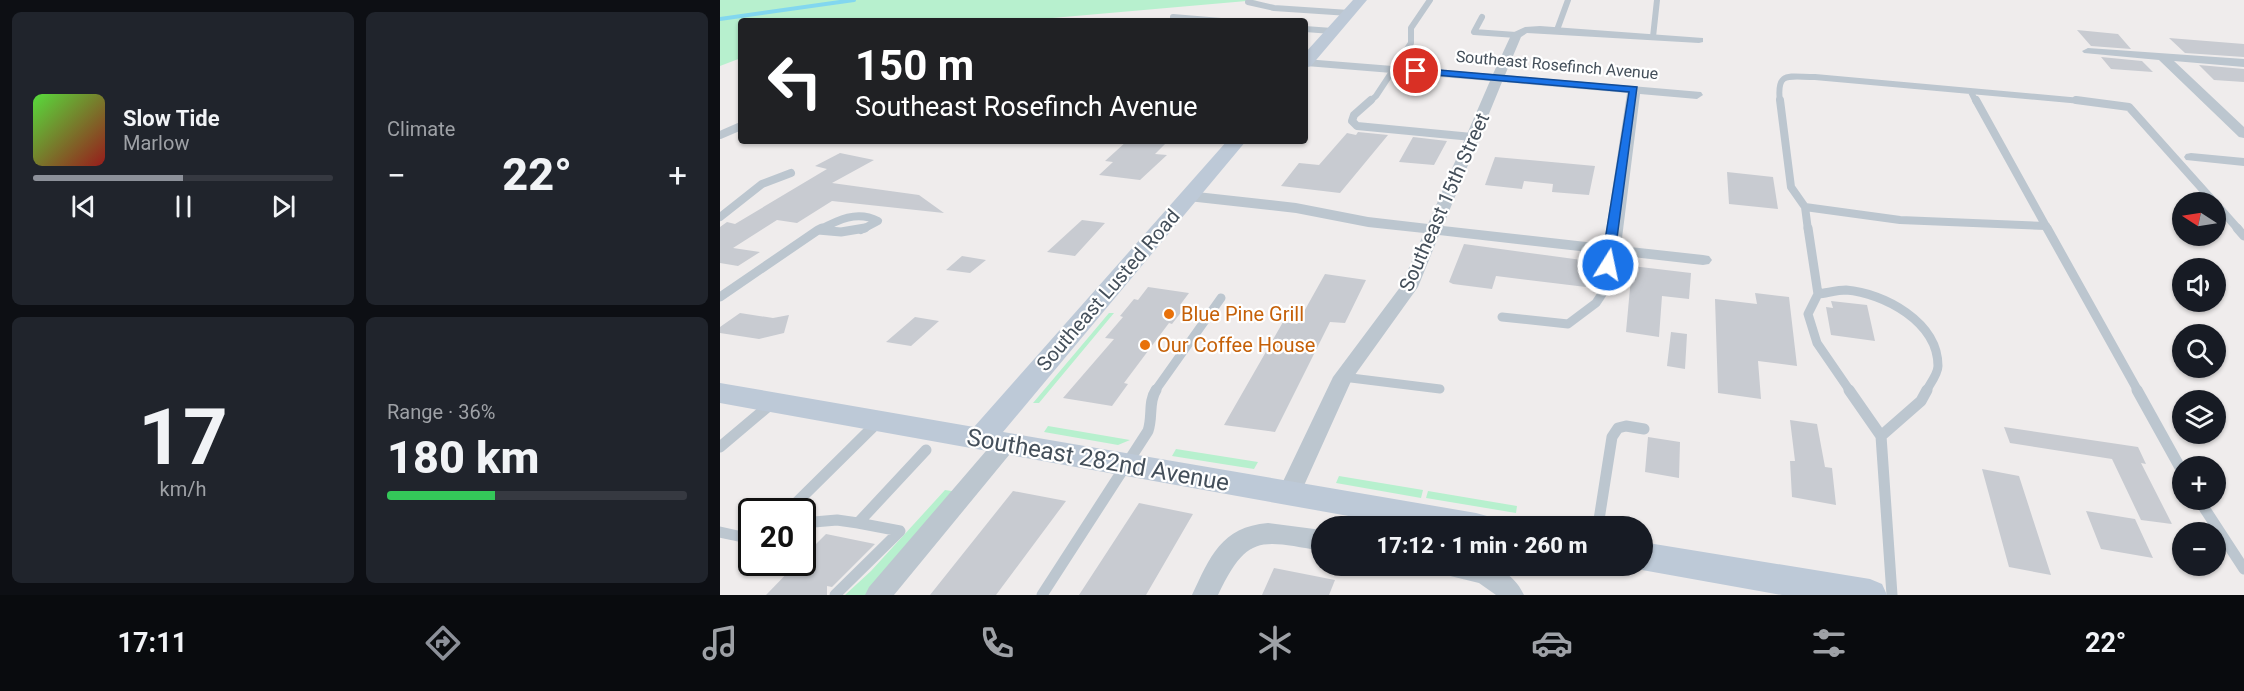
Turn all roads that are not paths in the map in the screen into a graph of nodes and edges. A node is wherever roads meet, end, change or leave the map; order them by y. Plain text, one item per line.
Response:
1 (1360, 0) edge
2 (1430, 0) edge
3 (1568, 0) edge
4 (1658, 0) edge
5 (1248, 2) dead end
6 (1348, 13) junction
7 (1173, 17) dead end
8 (1482, 17) dead end
9 (1185, 18) edge
10 (1308, 28) edge
11 (1557, 30) junction
12 (1332, 31) junction
13 (1519, 33) junction
14 (1653, 37) junction
15 (1699, 40) dead end
16 (2088, 51) dead end
17 (2163, 57) junction
18 (1308, 59) edge
19 (1308, 62) edge
20 (2244, 63) edge
21 (1394, 69) junction
22 (1497, 78) junction
23 (1634, 89) junction
24 (1971, 92) junction
25 (1697, 94) dead end
26 (738, 127) edge
27 (2244, 134) edge
28 (720, 135) edge
29 (1472, 137) junction
30 (1234, 144) edge
31 (2191, 157) dead end
32 (2244, 162) edge
33 (791, 173) dead end
34 (2205, 192) edge
35 (1188, 196) junction
36 (1805, 207) junction
37 (2226, 216) edge
38 (720, 217) edge
39 (2046, 226) junction
40 (818, 230) junction
41 (1434, 230) junction
42 (2244, 236) edge
43 (1611, 249) junction
44 (1702, 260) dead end
45 (1818, 294) junction
46 (720, 297) edge
47 (1221, 298) dead end
48 (1502, 317) dead end
49 (1343, 377) junction
50 (1440, 389) dead end
51 (720, 393) edge
52 (773, 403) junction
53 (879, 421) junction
54 (1644, 429) dead end
55 (1881, 436) junction
56 (993, 441) junction
57 (720, 447) edge
58 (926, 450) dead end
59 (2174, 456) edge
60 (1128, 465) junction
61 (1289, 494) junction
62 (801, 498) edge
63 (2206, 510) edge
64 (1418, 516) edge
65 (1600, 516) edge
66 (816, 522) edge
67 (858, 523) junction
68 (720, 532) edge
69 (738, 536) edge
70 (1311, 539) edge
71 (1653, 558) edge
72 (2244, 569) edge
73 (1490, 576) edge
74 (1828, 591) edge
75 (835, 595) edge
76 (878, 595) edge
77 (1042, 595) edge
78 (1205, 595) edge
79 (1511, 595) edge
80 (1870, 595) edge
81 (1892, 595) edge

1 - 6 main road
2 - 21 lane
3 - 11 lane
4 - 14 lane
5 - 6 lane
6 - 12 main road
7 - 9 lane
8 - 13 lane
10 - 12 lane
11 - 13 street
11 - 14 street
12 - 18 main road
13 - 22 street, Southeast 15th Street
14 - 15 street
16 - 17 street
17 - 20 street
17 - 27 street
19 - 21 street, Southeast Rosefinch Avenue
21 - 22 street, Southeast Rosefinch Avenue
21 - 29 lane
22 - 23 street, Southeast Rosefinch Avenue
22 - 29 street, Southeast 15th Street
23 - 25 street, Southeast Rosefinch Avenue
23 - 43 street
24 - 34 lane
24 - 36 lane
24 - 39 lane
26 - 28 lane
29 - 41 street, Southeast 15th Street
30 - 35 main road, Southeast Lusted Road
31 - 32 street
33 - 38 lane
35 - 41 street
35 - 56 main road, Southeast Lusted Road
36 - 39 lane
36 - 45 lane
37 - 42 lane
39 - 59 lane
40 - 40 lane
40 - 46 lane
41 - 43 street
41 - 49 street, Southeast 15th Street
43 - 44 street
43 - 48 lane
45 - 55 lane
45 - 55 lane
47 - 60 lane
49 - 50 lane
49 - 61 street, Southeast 15th Street
51 - 52 main road, Southeast 282nd Avenue
52 - 53 main road, Southeast 282nd Avenue
52 - 57 lane
53 - 56 main road, Southeast 282nd Avenue
53 - 62 lane
54 - 65 lane
55 - 81 lane
56 - 60 main road, Southeast 282nd Avenue
56 - 76 street
58 - 67 lane
60 - 61 main road, Southeast 282nd Avenue
60 - 77 lane
61 - 64 main road, Southeast 282nd Avenue
63 - 72 lane
66 - 67 lane
67 - 75 lane
68 - 69 lane
70 - 78 street
71 - 74 main road
73 - 79 street
74 - 80 main road

